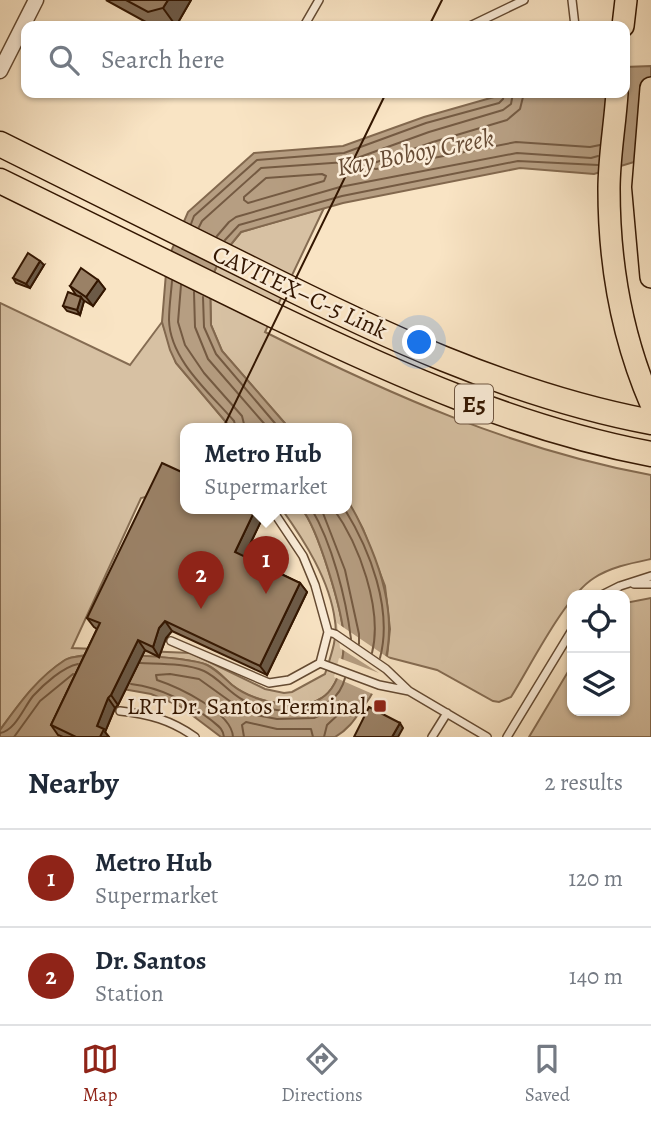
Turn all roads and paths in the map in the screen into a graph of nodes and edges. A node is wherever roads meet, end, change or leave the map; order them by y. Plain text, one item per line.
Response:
1 (36, 0) edge
2 (319, 0) edge
3 (524, 0) edge
4 (572, 0) edge
5 (626, 0) edge
6 (21, 21) edge
7 (21, 21) edge
8 (307, 21) edge
9 (480, 21) edge
10 (574, 21) edge
11 (624, 21) edge
12 (7, 41) edge
13 (0, 71) edge
14 (651, 88) edge
15 (617, 98) edge
16 (0, 145) edge
17 (0, 181) edge
18 (648, 212) edge
19 (651, 278) edge
20 (644, 370) edge
21 (651, 404) edge
22 (651, 422) edge
23 (651, 454) edge
24 (275, 514) edge
25 (651, 576) edge
26 (627, 584) junction
27 (651, 584) edge
28 (613, 590) edge
29 (331, 633) junction
30 (567, 638) edge
31 (171, 641) dead end
32 (324, 664) junction
33 (409, 691) junction
34 (120, 710) dead end
35 (447, 712) junction
36 (195, 737) edge
37 (432, 737) edge
38 (487, 737) edge
39 (507, 737) edge

1 - 6 street
2 - 8 lane
3 - 9 lane
4 - 10 lane
5 - 11 main road
7 - 12 street
12 - 13 street
14 - 18 main road
15 - 20 main road
16 - 22 highway, CAVITEX–C-5 Link / E5
17 - 23 highway, CAVITEX–C-5 Link / E5
18 - 19 main road
20 - 21 main road
24 - 29 lane
25 - 26 lane
26 - 27 lane
26 - 28 lane
29 - 32 lane
29 - 33 lane
30 - 39 lane
31 - 32 lane
32 - 33 lane
33 - 35 lane
34 - 36 lane
35 - 37 lane
35 - 38 lane

